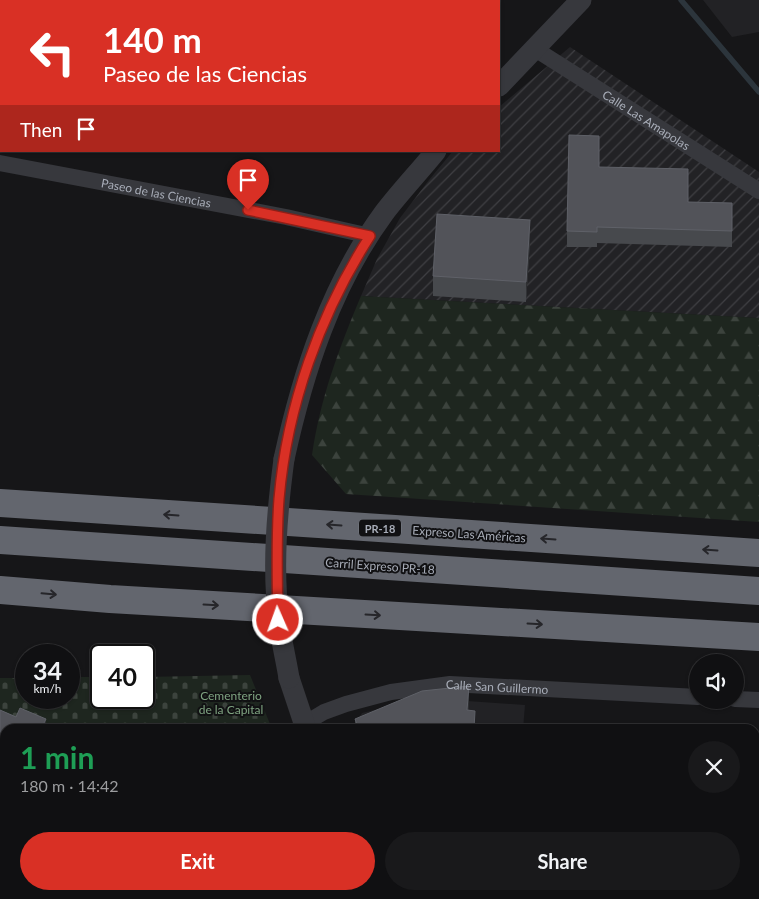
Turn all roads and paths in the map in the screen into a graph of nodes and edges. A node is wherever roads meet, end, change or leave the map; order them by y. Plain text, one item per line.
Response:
1 (581, 0) edge
2 (535, 49) junction
3 (500, 85) edge
4 (435, 152) edge
5 (0, 163) edge
6 (759, 191) edge
7 (370, 236) junction
8 (0, 503) edge
9 (0, 540) edge
10 (759, 553) edge
11 (0, 590) edge
12 (759, 591) edge
13 (759, 637) edge
14 (689, 697) edge
15 (744, 699) edge
16 (759, 700) edge
17 (304, 724) edge
18 (308, 724) edge

1 - 2 street
2 - 3 street
2 - 6 street, Calle Las Amapolas
4 - 7 street
5 - 7 street, Paseo de las Ciencias
7 - 17 street, bridge
10 -> 8 highway, Expreso Las Américas / PR-18
9 - 12 highway, Carril Expreso PR-18
11 -> 13 highway
14 - 18 street, Calle San Guillermo
15 - 16 street

